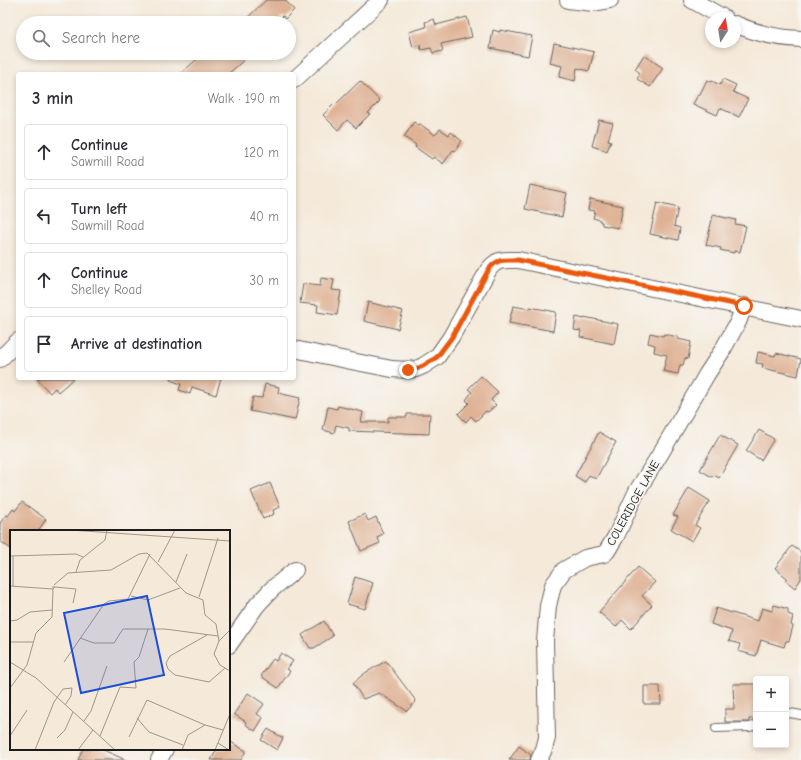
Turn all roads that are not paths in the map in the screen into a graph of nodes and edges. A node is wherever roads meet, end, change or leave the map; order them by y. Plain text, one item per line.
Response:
1 (381, 0) edge
2 (568, 0) edge
3 (610, 0) edge
4 (692, 0) edge
5 (712, 12) edge
6 (741, 26) edge
7 (801, 39) edge
8 (296, 78) edge
9 (744, 306) junction
10 (801, 319) edge
11 (16, 343) edge
12 (296, 349) edge
13 (0, 359) edge
14 (295, 570) dead end
15 (230, 644) edge
16 (789, 713) edge
17 (801, 715) edge
18 (753, 726) edge
19 (716, 728) dead end
20 (164, 750) edge
21 (159, 760) edge
22 (539, 760) edge

1 - 8 street
2 - 3 street
4 - 5 street
6 - 7 street
9 - 10 street
9 - 12 street
9 - 22 street, COLERIDGE LANE
11 - 13 street
14 - 15 street
16 - 17 lane
18 - 19 lane
20 - 21 street

